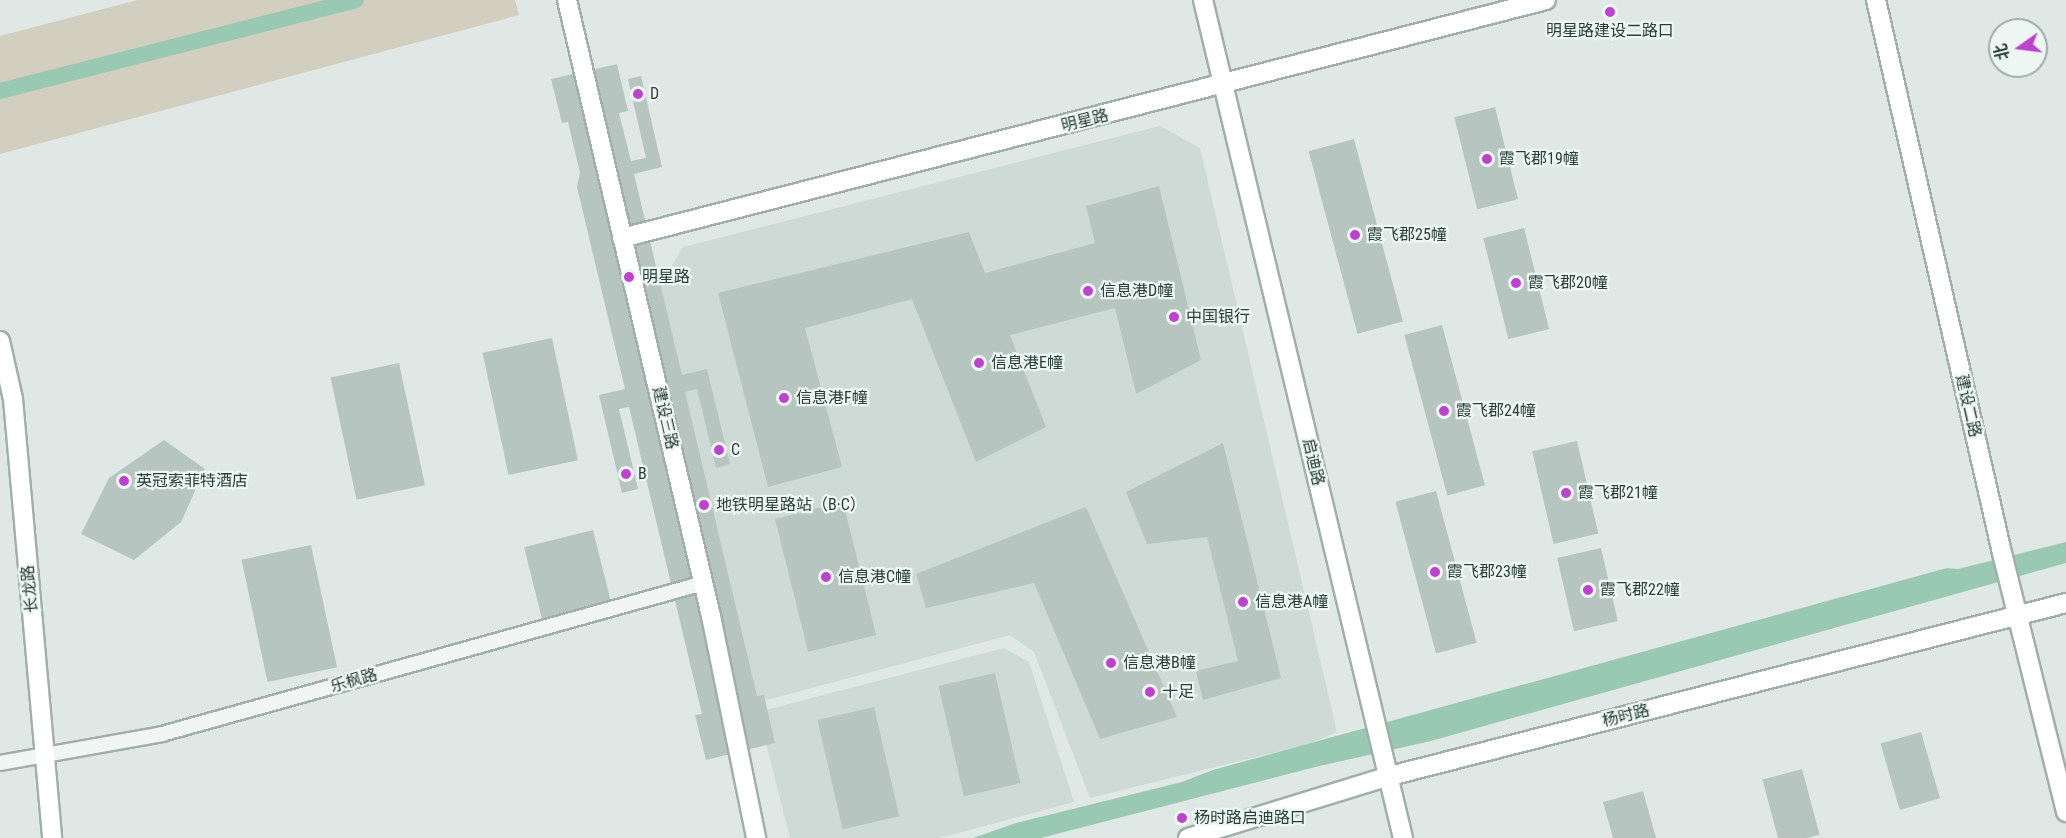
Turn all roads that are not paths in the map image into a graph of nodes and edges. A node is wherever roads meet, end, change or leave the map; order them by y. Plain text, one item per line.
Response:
1 (567, 0) edge
2 (1203, 0) edge
3 (1546, 0) edge
4 (1876, 0) edge
5 (1224, 86) junction
6 (622, 238) junction
7 (0, 341) edge
8 (6, 400) edge
9 (704, 583) junction
10 (2066, 603) edge
11 (2018, 615) junction
12 (44, 758) junction
13 (0, 763) edge
14 (1388, 768) junction
15 (2066, 812) edge
16 (52, 838) edge
17 (756, 838) edge
18 (1188, 838) edge
19 (1403, 838) edge

1 - 6 street, 建设三路
2 - 5 street, 启迪路
3 - 5 street, 明星路
4 - 11 street, 建设二路
5 - 6 street, 明星路
5 - 14 street, 启迪路
6 - 9 street, 建设三路
7 - 8 street, 长龙路
8 - 12 street, 长龙路
9 - 12 street, 乐枫路
9 - 17 street, 建设三路
10 - 11 street, 杨时路
11 - 14 street, 杨时路
11 - 15 street, 建设二路
12 - 13 street, 乐枫路
12 - 16 street, 长龙路
14 - 18 street, 杨时路
14 - 19 street, 启迪路

